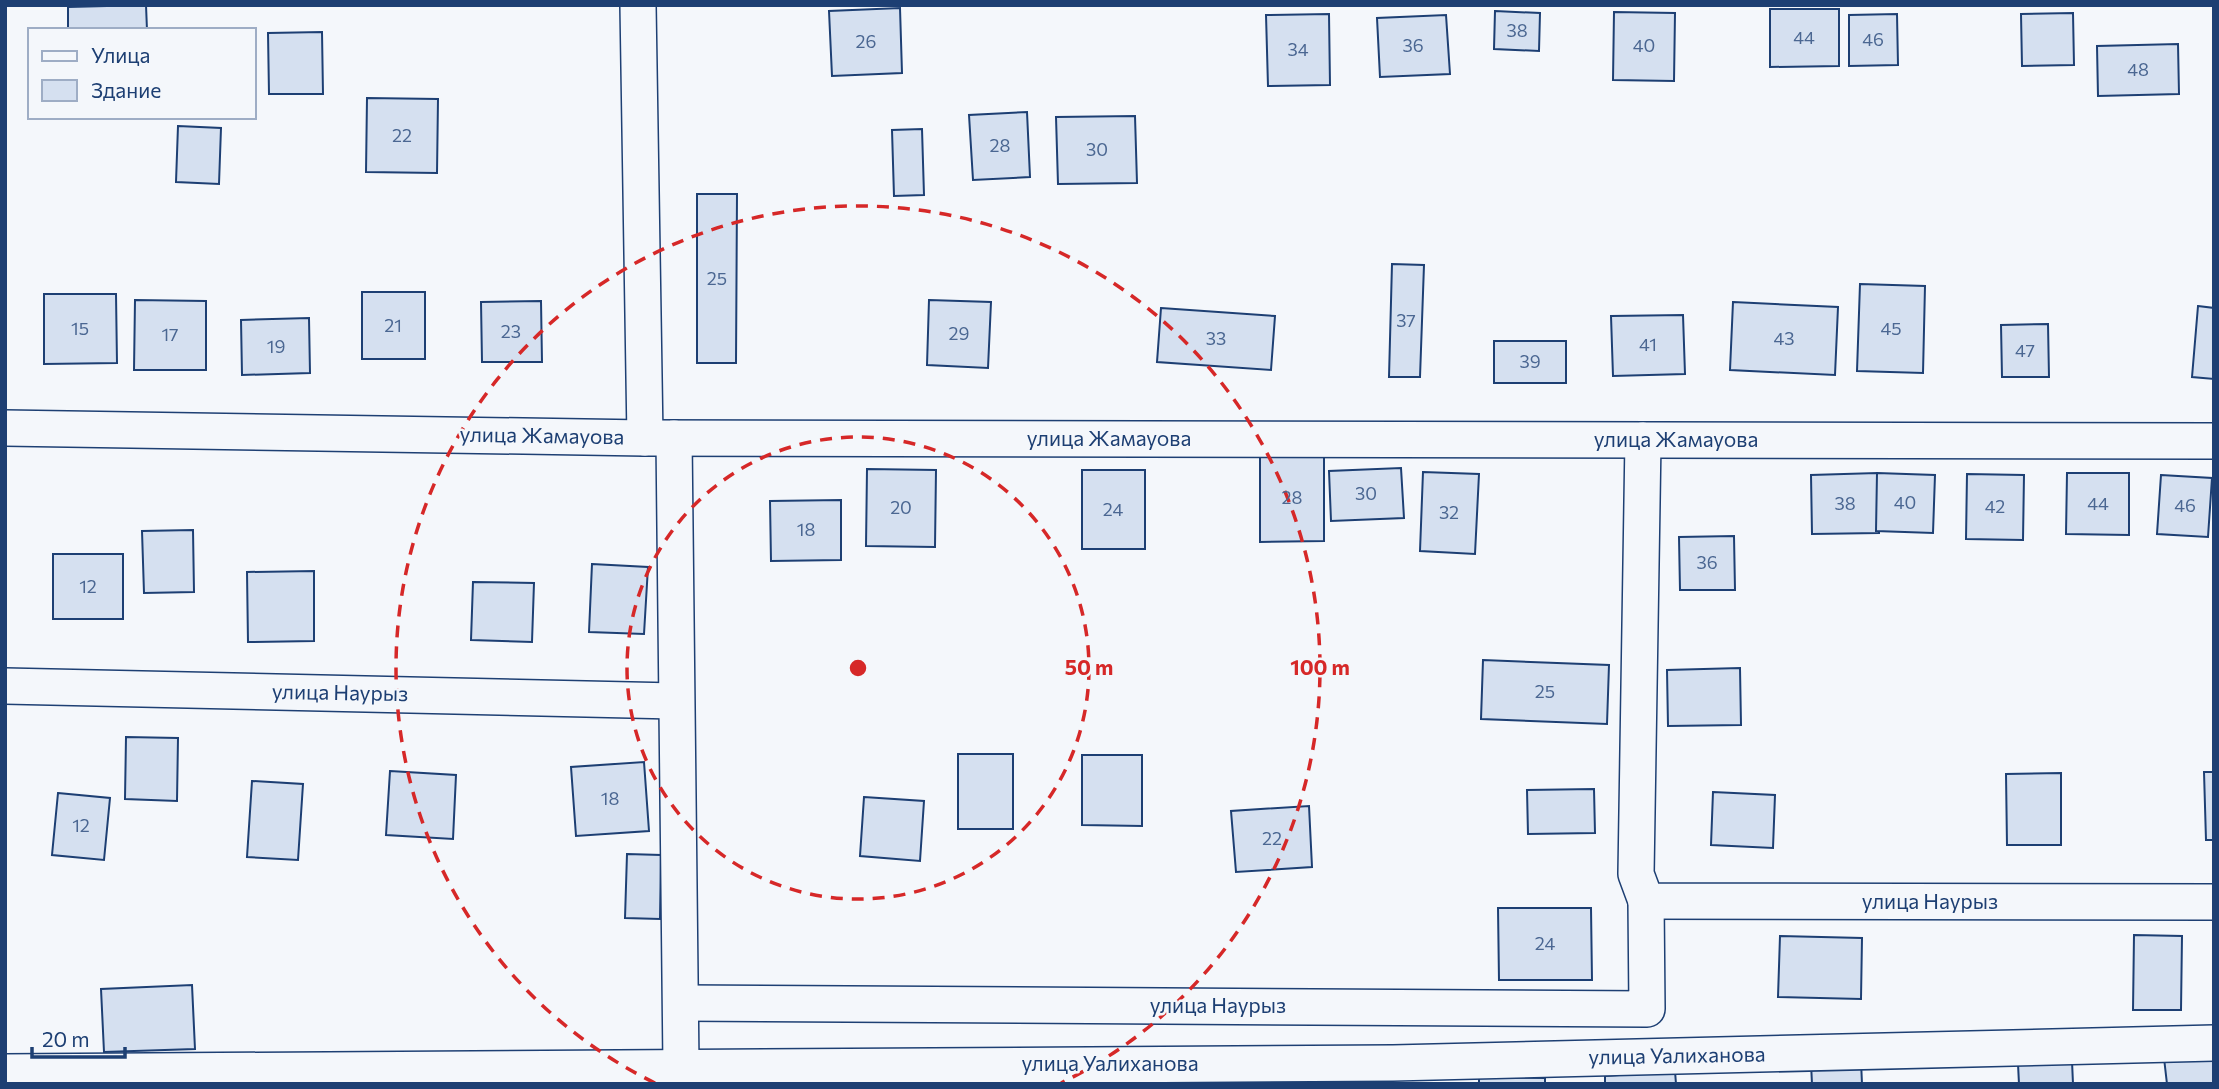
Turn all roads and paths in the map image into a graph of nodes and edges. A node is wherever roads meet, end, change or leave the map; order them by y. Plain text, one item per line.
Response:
1 (638, 5) edge
2 (5, 428) edge
3 (659, 438) junction
4 (1643, 440) junction
5 (2214, 440) edge
6 (5, 685) edge
7 (676, 701) junction
8 (1646, 901) junction
9 (2214, 902) edge
10 (681, 1003) junction
11 (2214, 1043) edge
12 (681, 1066) junction
13 (5, 1072) edge

1 - 3 street
2 - 3 street, улица Жамауова
3 - 4 street, улица Жамауова
3 - 7 street
4 - 5 street, улица Жамауова
4 - 8 street, улица Наурыз
6 - 7 street, улица Наурыз
7 - 10 street
8 - 9 street, улица Наурыз
8 - 10 street, улица Наурыз
10 - 12 street
11 - 12 street, улица Уалиханова
12 - 13 street, улица Уалиханова

